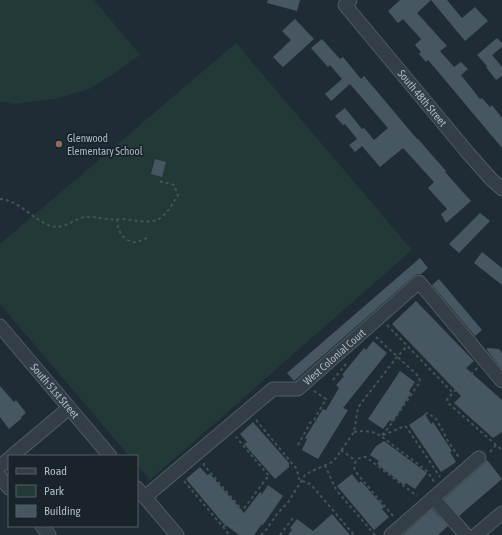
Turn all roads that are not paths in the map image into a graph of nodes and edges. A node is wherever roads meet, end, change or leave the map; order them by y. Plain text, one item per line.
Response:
1 (348, 2) edge
2 (502, 189) edge
3 (0, 326) edge
4 (502, 381) edge
5 (69, 408) junction
6 (13, 455) edge
7 (109, 455) edge
8 (479, 458) dead end
9 (8, 460) edge
10 (0, 466) edge
11 (0, 477) edge
12 (8, 487) edge
13 (141, 492) edge
14 (435, 494) junction
15 (502, 513) edge
16 (43, 527) edge
17 (49, 535) edge
18 (177, 535) edge
19 (391, 535) edge
20 (466, 535) edge
21 (476, 535) edge

1 - 2 street, South 48th Street
3 - 5 street, South 51st Street
4 - 13 street, West Colonial Court
5 - 6 street
5 - 7 street, South 51st Street
8 - 14 street
9 - 10 street
11 - 12 street
13 - 18 street
14 - 19 street
14 - 20 street
15 - 21 street
16 - 17 street

